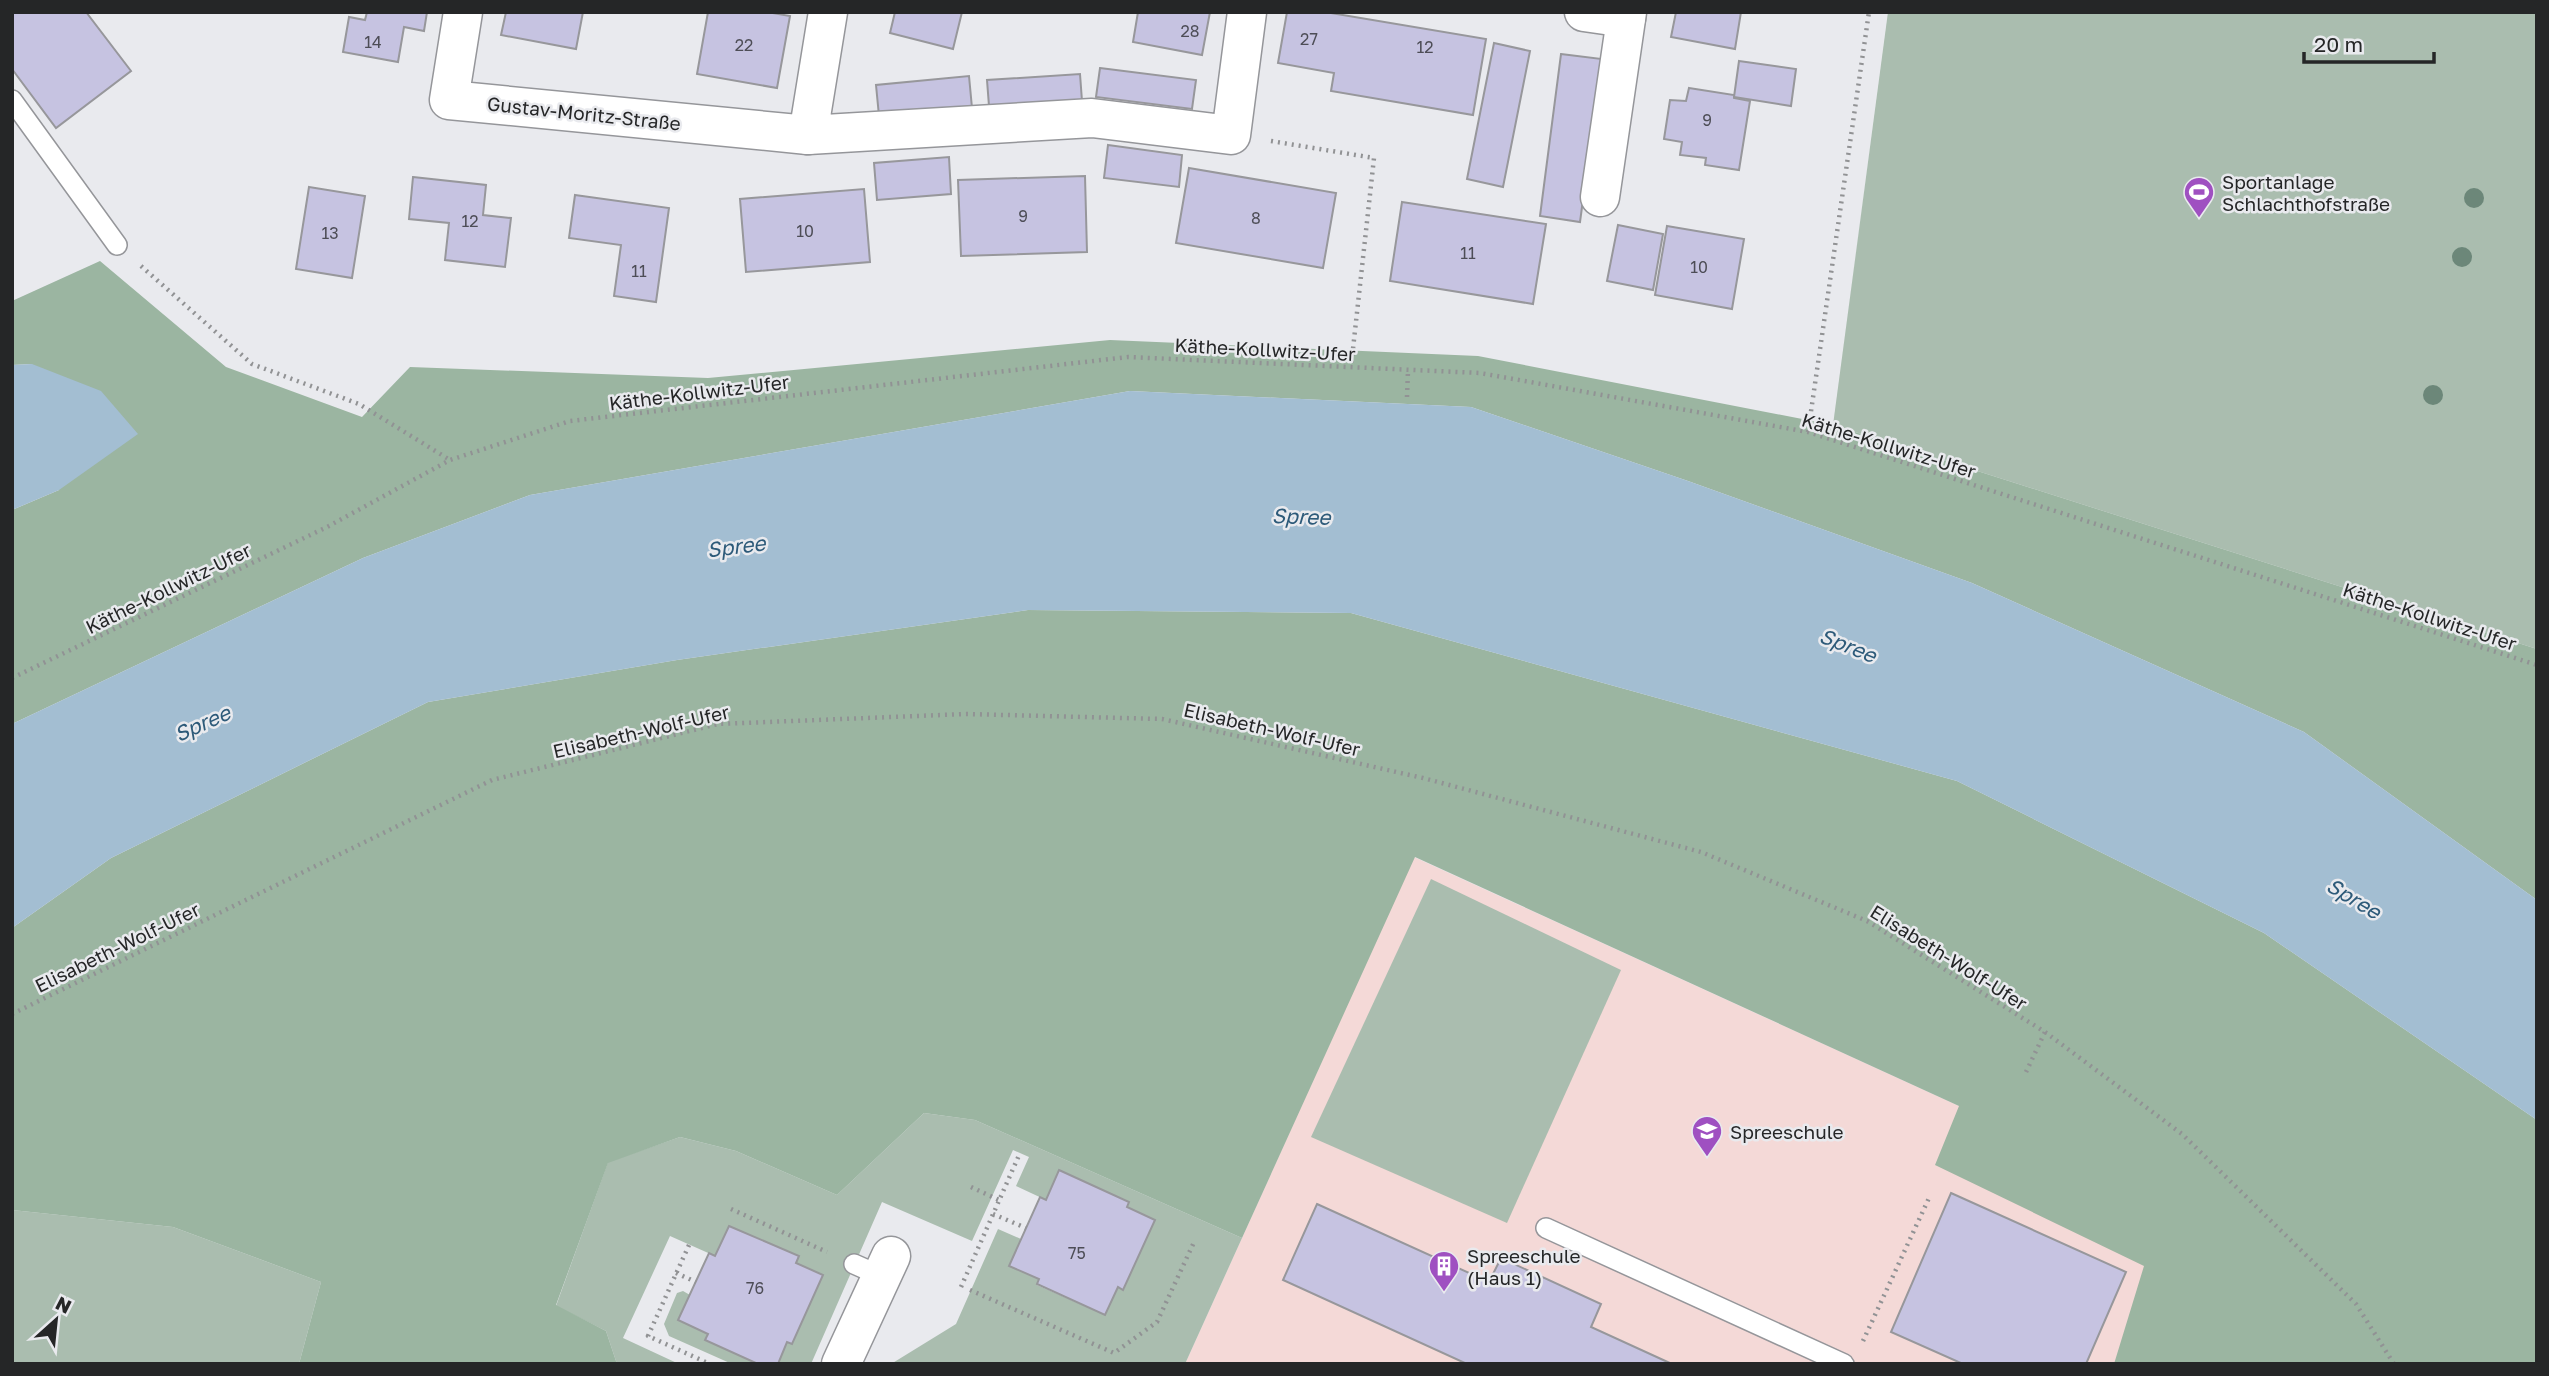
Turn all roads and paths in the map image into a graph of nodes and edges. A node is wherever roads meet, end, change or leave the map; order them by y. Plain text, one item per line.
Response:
1 (463, 12) edge
2 (828, 12) edge
3 (1247, 12) edge
4 (1584, 12) edge
5 (1869, 12) edge
6 (1626, 15) edge
7 (12, 100) edge
8 (808, 135) junction
9 (1231, 135) junction
10 (1600, 197) dead end
11 (117, 244) joint
12 (1351, 367) junction
13 (1408, 370) junction
14 (1407, 397) dead end
15 (1808, 432) junction
16 (450, 460) junction
17 (2537, 665) edge
18 (12, 678) edge
19 (12, 1014) edge
20 (2045, 1032) junction
21 (2026, 1072) dead end
22 (1020, 1153) dead end
23 (971, 1187) dead end
24 (1929, 1198) dead end
25 (999, 1200) junction
26 (731, 1209) dead end
27 (993, 1214) junction
28 (1026, 1228) dead end
29 (1546, 1228) dead end
30 (1195, 1240) dead end
31 (690, 1245) dead end
32 (875, 1265) joint
33 (676, 1273) junction
34 (696, 1282) dead end
35 (961, 1287) dead end
36 (970, 1290) dead end
37 (1851, 1358) edge
38 (710, 1364) edge
39 (841, 1364) edge
40 (2395, 1364) edge

1 - 8 street, Gustav-Moritz-Straße
2 - 8 street
3 - 9 street
4 - 6 street
5 - 15 path
6 - 10 street
7 - 11 lane
8 - 9 street, Gustav-Moritz-Straße
9 - 12 path
11 - 16 path
12 - 13 path, Käthe-Kollwitz-Ufer
12 - 16 path, Käthe-Kollwitz-Ufer
13 - 14 path
13 - 15 path, Käthe-Kollwitz-Ufer
15 - 17 path, Käthe-Kollwitz-Ufer
16 - 18 path, Käthe-Kollwitz-Ufer
19 - 20 path, Elisabeth-Wolf-Ufer
20 - 21 path
20 - 40 path, Elisabeth-Wolf-Ufer
22 - 25 path
23 - 25 path
24 - 37 path
25 - 27 path
26 - 32 path
27 - 28 path
27 - 35 path
29 - 37 lane
30 - 36 path
31 - 33 path
32 - 39 street
33 - 34 path
33 - 38 path

